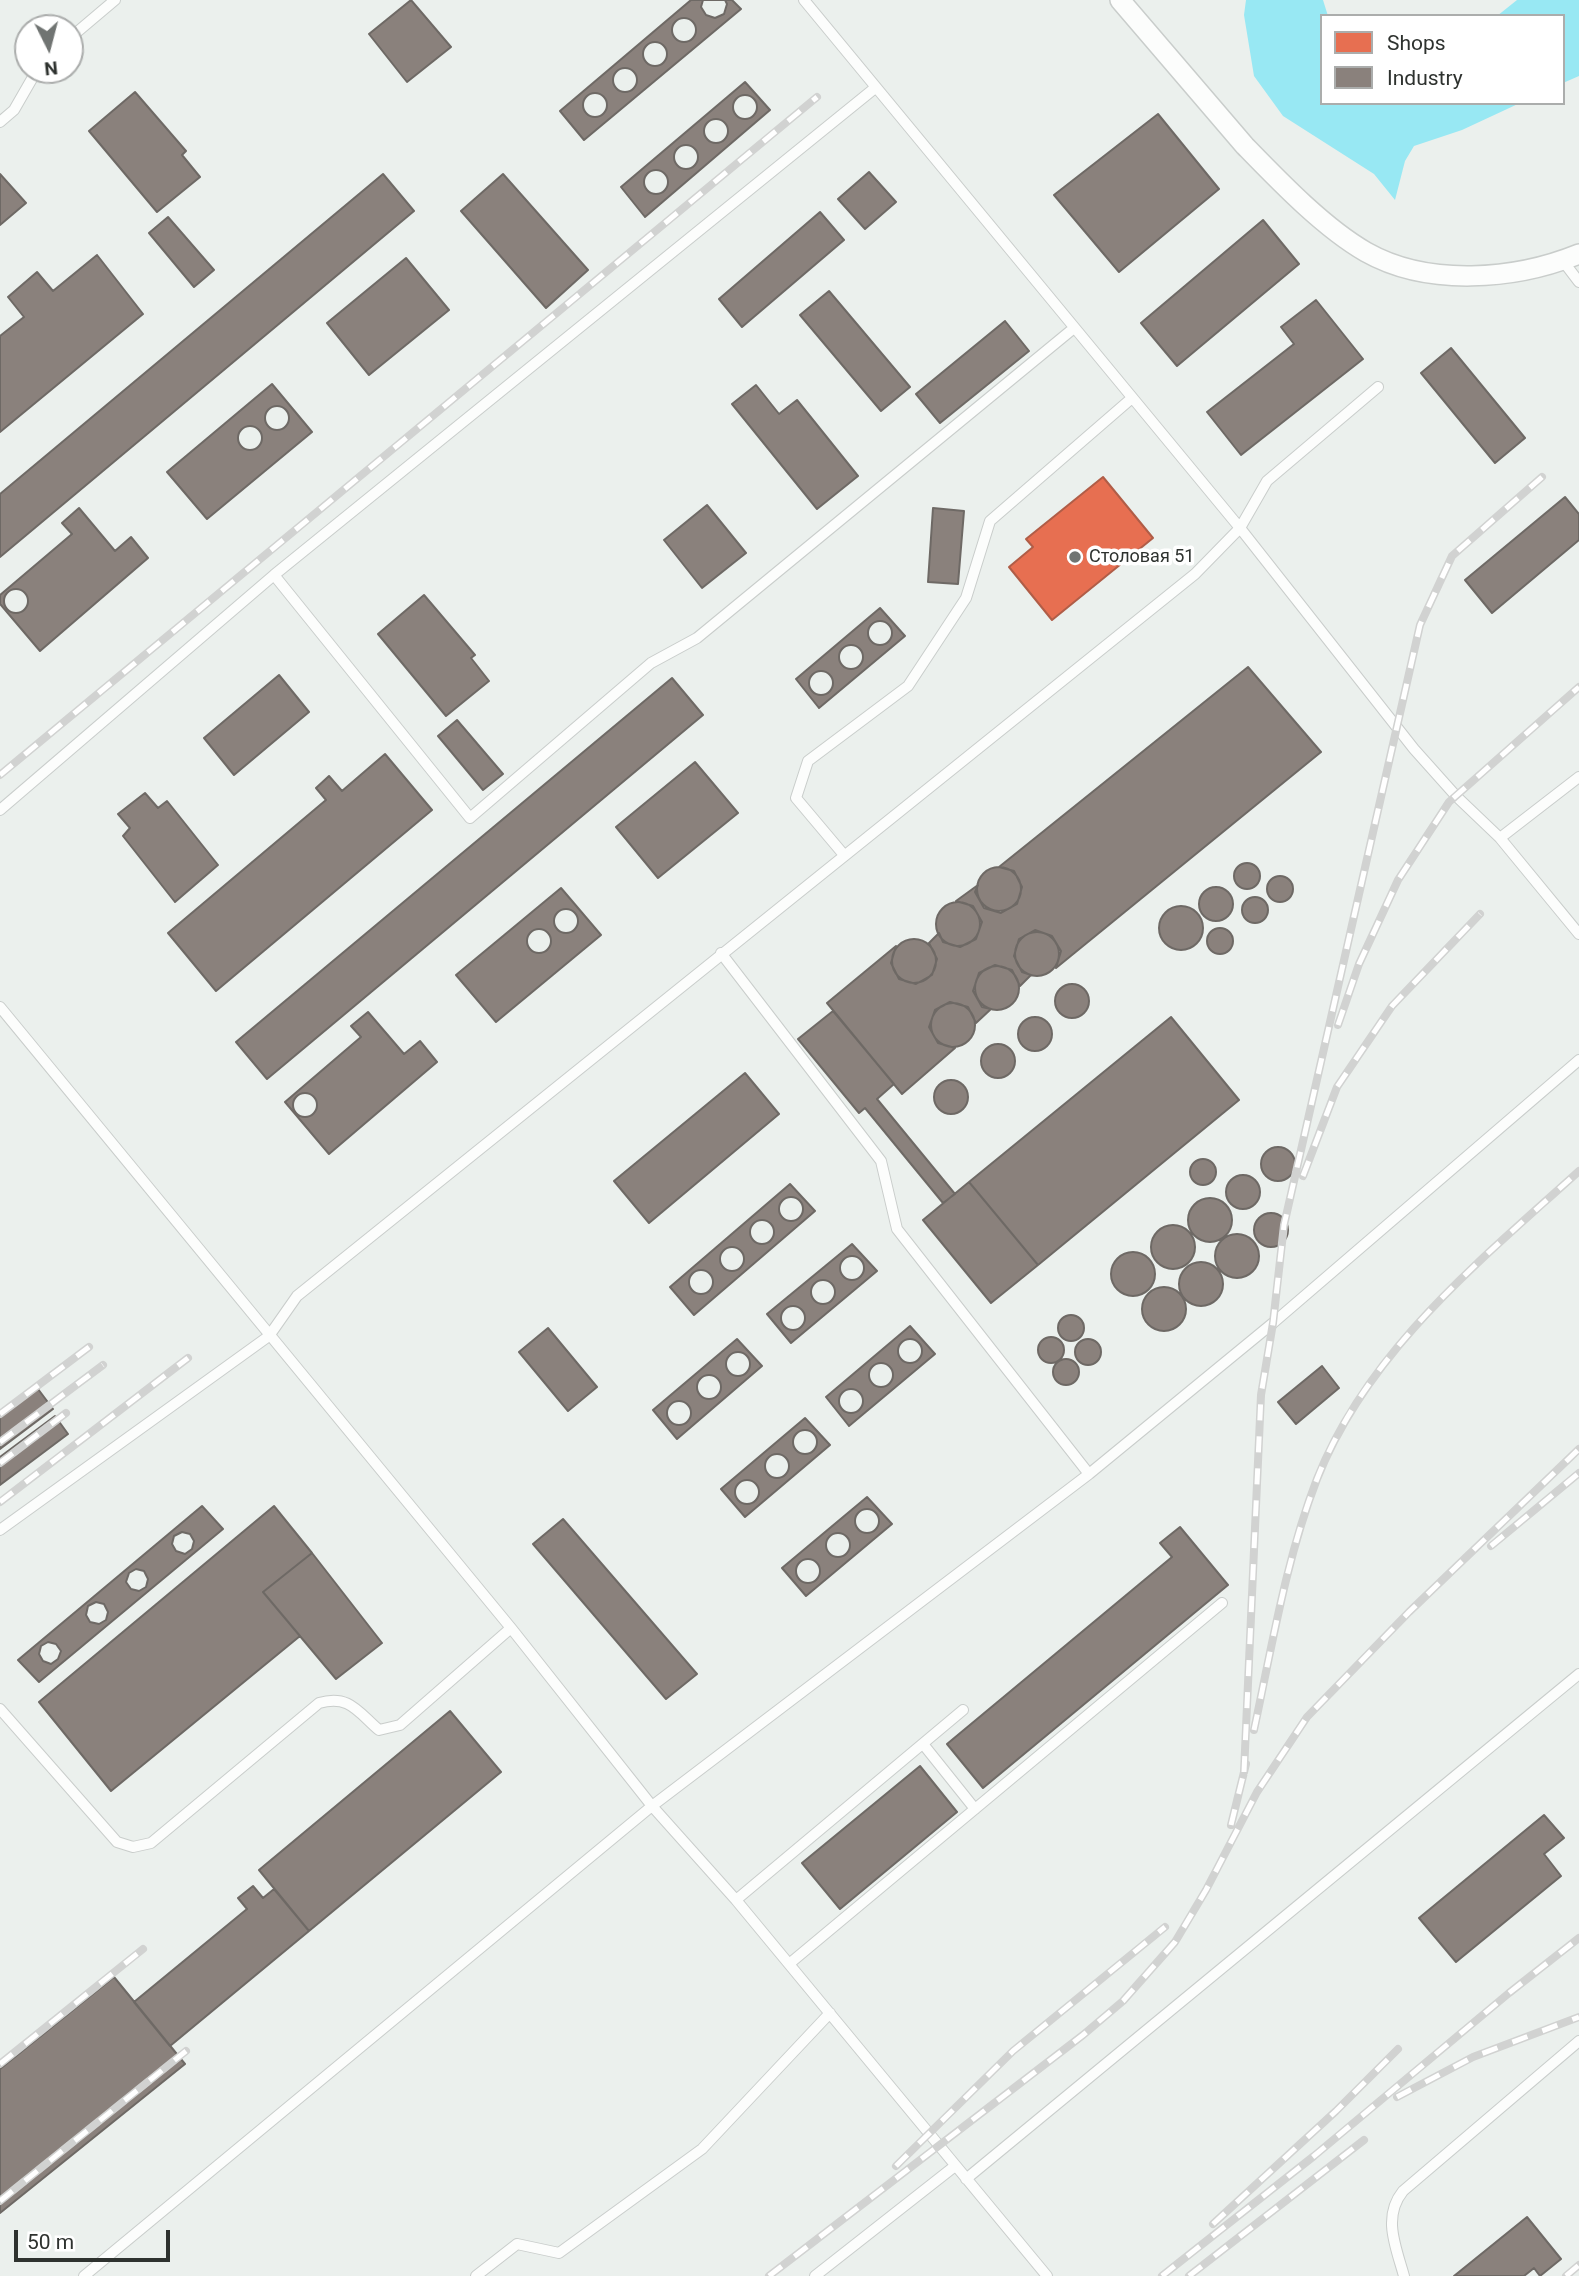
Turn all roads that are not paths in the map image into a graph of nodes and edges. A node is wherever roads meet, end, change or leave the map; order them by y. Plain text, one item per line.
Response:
1 (115, 0) edge
2 (804, 0) edge
3 (1120, 0) edge
4 (84, 26) edge
5 (29, 84) edge
6 (875, 88) junction
7 (0, 122) edge
8 (1571, 257) edge
9 (1579, 282) edge
10 (1074, 328) junction
11 (1378, 387) dead end
12 (1132, 398) junction
13 (1240, 528) junction
14 (274, 575) junction
15 (1579, 777) edge
16 (0, 810) edge
17 (1500, 838) junction
18 (844, 855) junction
19 (1579, 934) edge
20 (721, 953) junction
21 (0, 1007) edge
22 (1579, 1060) edge
23 (269, 1336) junction
24 (1089, 1474) junction
25 (0, 1530) edge
26 (1222, 1603) dead end
27 (511, 1628) junction
28 (1579, 1674) edge
29 (0, 1709) edge
30 (963, 1710) dead end
31 (923, 1744) junction
32 (652, 1806) junction
33 (975, 1809) junction
34 (736, 1900) junction
35 (789, 1964) junction
36 (830, 2013) junction
37 (1579, 2041) edge
38 (955, 2166) junction
39 (966, 2179) junction
40 (84, 2276) edge
41 (476, 2276) edge
42 (815, 2276) edge
43 (1047, 2276) edge
44 (1404, 2276) edge

1 - 4 lane
2 - 6 lane
3 - 8 street
5 - 7 lane
6 - 10 lane
6 - 14 lane
8 - 9 lane
10 - 12 lane
10 - 14 lane
11 - 13 lane
12 - 13 lane
12 - 18 lane
13 - 17 lane
13 - 18 lane
14 - 16 lane
15 - 17 lane
17 - 19 lane
18 - 20 lane
20 - 23 lane
20 - 24 lane
21 - 23 lane
22 - 24 lane
23 - 25 lane
23 - 27 lane
24 - 32 lane
26 - 33 lane
27 - 29 lane
27 - 32 lane
28 - 39 lane
30 - 31 lane
31 - 33 lane
31 - 34 lane
32 - 34 lane
32 - 40 lane
33 - 35 lane
34 - 35 lane
35 - 36 lane
36 - 38 lane
36 - 41 lane
37 - 44 lane
38 - 39 lane
38 - 42 lane
39 - 43 lane

